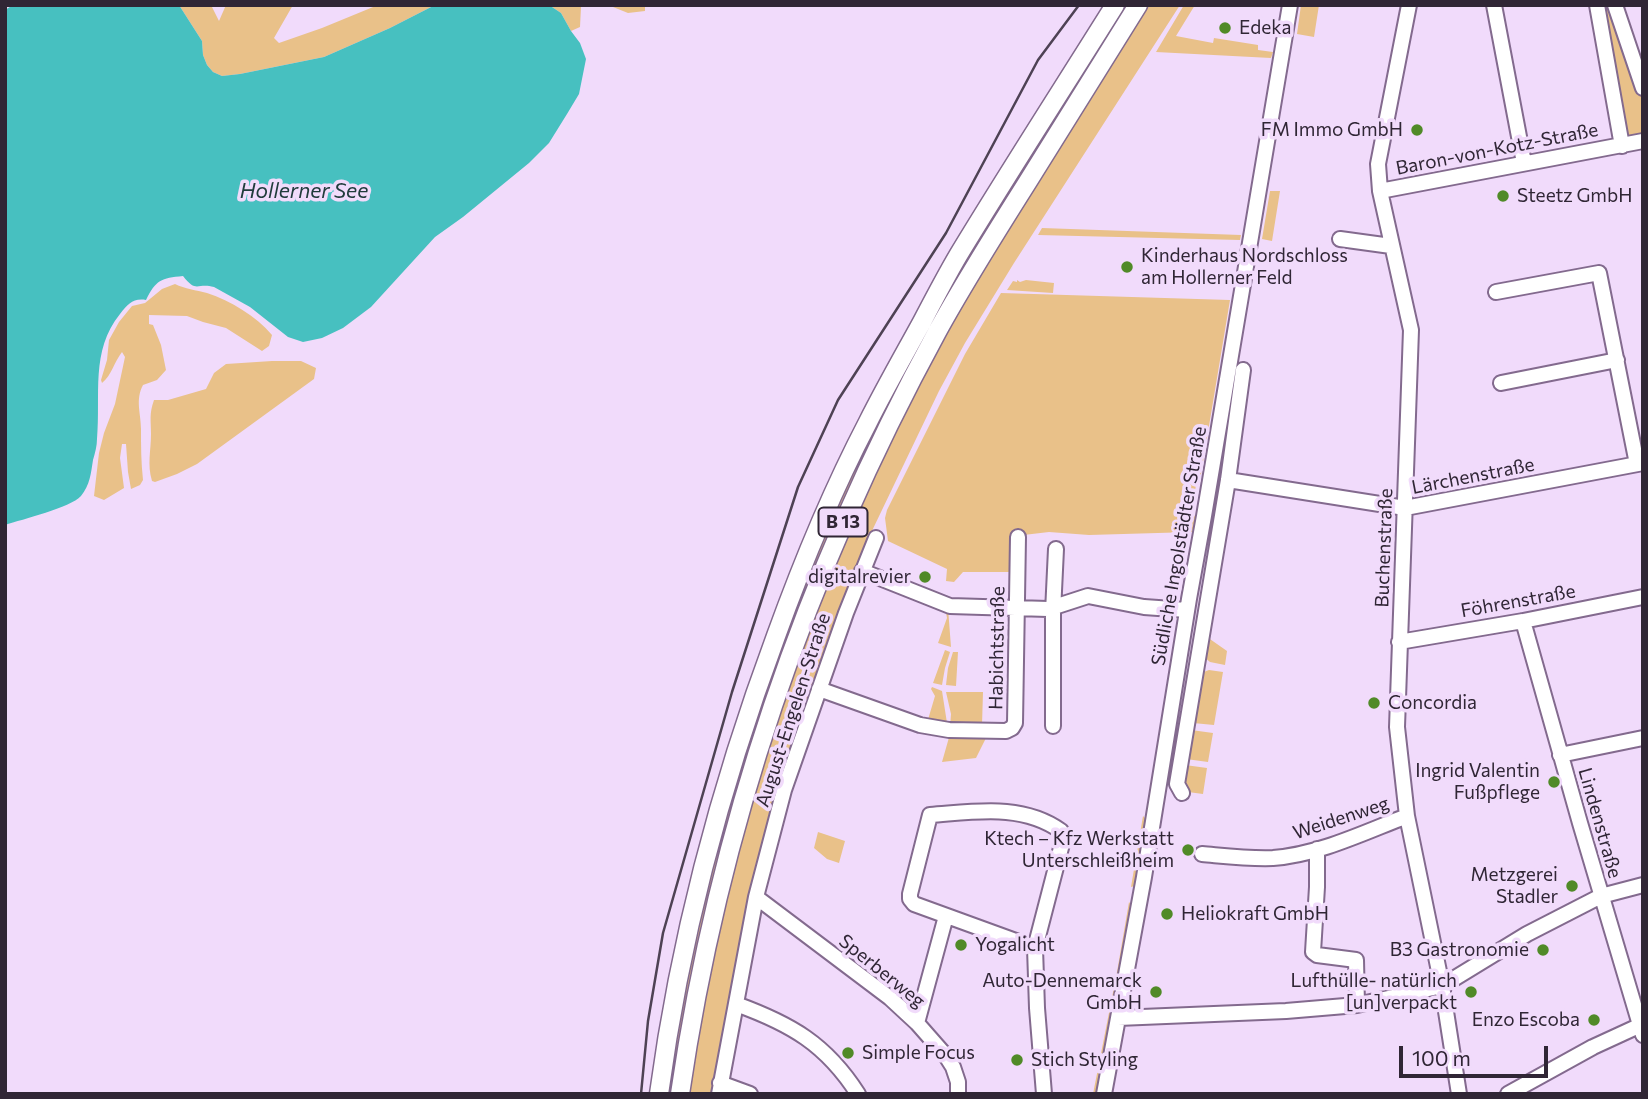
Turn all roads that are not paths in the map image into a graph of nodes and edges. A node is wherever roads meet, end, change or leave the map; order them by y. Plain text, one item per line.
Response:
1 (1115, 5) edge
2 (1138, 5) edge
3 (1290, 5) edge
4 (1409, 5) edge
5 (1494, 5) edge
6 (1597, 5) edge
7 (1615, 5) edge
8 (1643, 88) edge
9 (1643, 141) edge
10 (1622, 146) junction
11 (1524, 163) junction
12 (1380, 191) junction
13 (1340, 239) dead end
14 (1391, 246) junction
15 (1496, 292) dead end
16 (1617, 360) junction
17 (1242, 370) dead end
18 (1501, 383) dead end
19 (1640, 463) edge
20 (1228, 480) junction
21 (1405, 508) junction
22 (1018, 537) dead end
23 (876, 538) dead end
24 (1056, 549) dead end
25 (862, 572) junction
26 (1643, 597) edge
27 (1054, 607) junction
28 (1016, 608) junction
29 (1187, 610) junction
30 (1523, 621) junction
31 (1399, 642) junction
32 (819, 689) junction
33 (1053, 726) dead end
34 (1643, 738) edge
35 (1560, 755) junction
36 (1182, 793) dead end
37 (1407, 816) junction
38 (1317, 849) junction
39 (1202, 854) dead end
40 (1643, 885) edge
41 (1601, 896) junction
42 (756, 897) junction
43 (946, 916) junction
44 (1035, 948) junction
45 (1442, 986) junction
46 (736, 1004) junction
47 (1357, 1005) junction
48 (1118, 1018) junction
49 (917, 1023) junction
50 (1642, 1028) edge
51 (720, 1088) edge
52 (659, 1094) edge
53 (680, 1094) edge
54 (750, 1094) edge
55 (858, 1094) edge
56 (958, 1094) edge
57 (1044, 1094) edge
58 (1104, 1094) edge
59 (1459, 1094) edge
60 (1508, 1094) edge

1 - 52 main road, B 13
2 - 53 main road, B 13
3 - 29 street, Südliche Ingolstädter Straße
4 - 12 street, Buchenstraße
5 - 11 street
6 - 10 street
7 - 8 street
9 - 10 street, Baron-von-Kotz-Straße
10 - 11 street, Baron-von-Kotz-Straße
11 - 12 street, Baron-von-Kotz-Straße
12 - 14 street, Buchenstraße
13 - 14 street
14 - 21 street, Buchenstraße
15 - 16 street
16 - 18 street
16 - 19 street
17 - 20 street
19 - 21 street, Lärchenstraße
20 - 21 street, Lärchenstraße
20 - 36 street
21 - 31 street, Buchenstraße
22 - 28 street, Habichtstraße
23 - 25 street, August-Engelen-Straße
24 - 27 street
25 - 28 street
25 - 32 street, August-Engelen-Straße
26 - 30 street, Föhrenstraße
27 - 28 street
27 - 29 street
27 - 33 street
28 - 32 street, Habichtstraße
29 - 48 street, Südliche Ingolstädter Straße
30 - 31 street, Föhrenstraße
30 - 35 street, Lindenstraße
31 - 37 street, Buchenstraße
32 - 42 street, August-Engelen-Straße
34 - 35 street
35 - 41 street, Lindenstraße
37 - 38 street, Weidenweg
37 - 45 street, Buchenstraße
38 - 39 street, Weidenweg
38 - 47 street
40 - 41 street
41 - 45 street
41 - 50 street, Lindenstraße
42 - 46 street, August-Engelen-Straße
42 - 49 street, Sperberweg
43 - 44 street
43 - 44 street
43 - 49 street
44 - 57 street
45 - 47 street
45 - 59 street, Buchenstraße
46 - 51 street, August-Engelen-Straße
46 - 55 street
47 - 48 street
48 - 58 street, Südliche Ingolstädter Straße
49 - 56 street, Sperberweg
50 - 60 street
51 - 54 street

